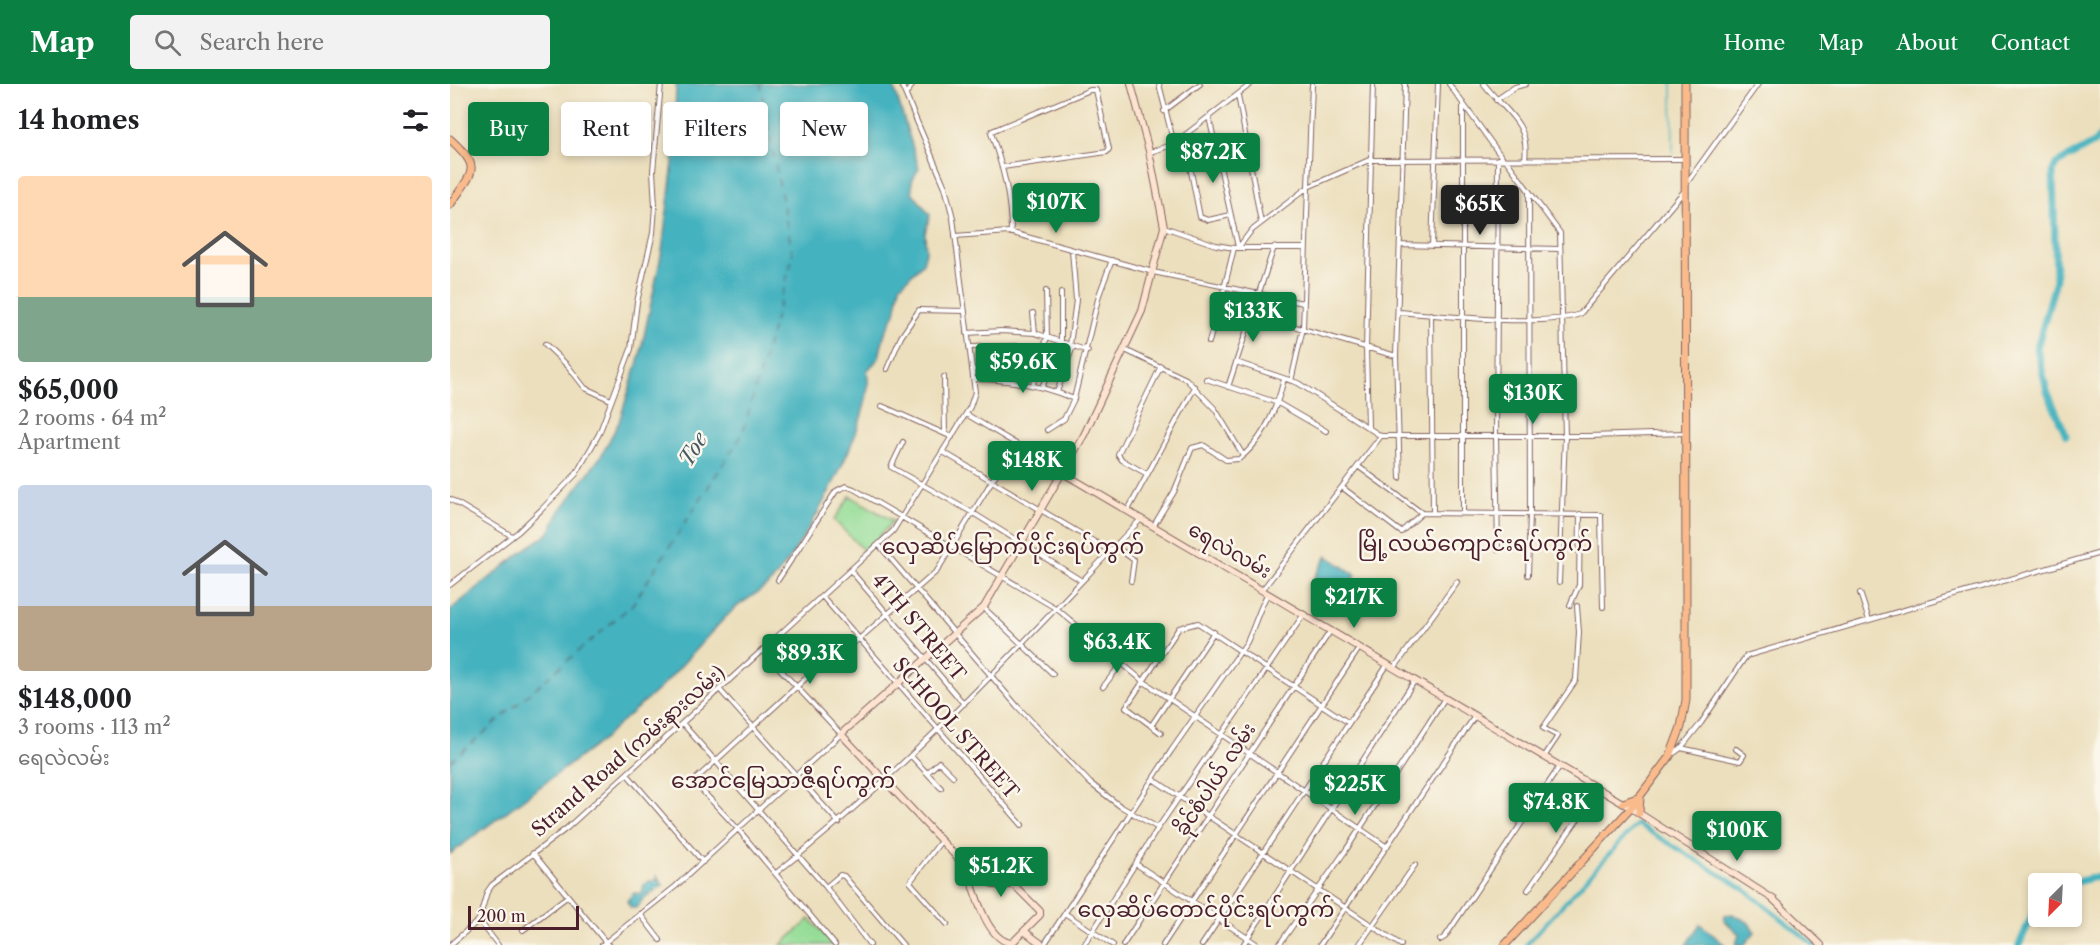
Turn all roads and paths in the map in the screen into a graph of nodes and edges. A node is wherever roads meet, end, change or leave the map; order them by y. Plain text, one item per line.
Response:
1 (661, 84) edge
2 (902, 84) edge
3 (913, 84) edge
4 (1131, 84) edge
5 (1159, 84) edge
6 (1200, 84) edge
7 (1251, 84) edge
8 (1312, 84) edge
9 (1373, 84) edge
10 (1405, 84) edge
11 (1438, 84) edge
12 (1449, 84) edge
13 (1484, 84) edge
14 (1526, 84) edge
15 (1684, 84) edge
16 (1758, 84) edge
17 (905, 95) junction
18 (1238, 95) junction
19 (1496, 100) junction
20 (1463, 104) junction
21 (1164, 111) junction
22 (1209, 117) junction
23 (1184, 136) junction
24 (450, 139) edge
25 (1174, 144) junction
26 (1150, 152) junction
27 (1434, 159) junction
28 (1463, 159) junction
29 (1502, 159) junction
30 (1525, 159) junction
31 (1685, 159) junction
32 (1370, 160) junction
33 (1402, 160) junction
34 (1003, 167) junction
35 (1685, 187) junction
36 (1308, 188) junction
37 (1529, 191) junction
38 (450, 205) edge
39 (1231, 215) junction
40 (1261, 223) junction
41 (1164, 227) junction
42 (1011, 233) junction
43 (955, 236) junction
44 (1400, 245) junction
45 (1432, 246) junction
46 (1274, 247) junction
47 (1463, 247) junction
48 (1236, 248) junction
49 (1305, 248) junction
50 (1497, 248) junction
51 (1529, 248) junction
52 (1560, 249) junction
53 (1072, 250) junction
54 (1113, 260) junction
55 (1153, 272) junction
56 (1224, 286) junction
57 (1046, 291) dead end
58 (1061, 293) dead end
59 (1257, 293) junction
60 (1304, 303) junction
61 (1220, 304) junction
62 (964, 311) junction
63 (1398, 312) junction
64 (1251, 313) junction
65 (1033, 314) dead end
66 (1431, 315) junction
67 (1463, 316) junction
68 (1497, 318) junction
69 (1529, 319) junction
70 (1562, 319) junction
71 (1303, 328) junction
72 (967, 333) junction
73 (1035, 333) junction
74 (1047, 337) junction
75 (1061, 342) junction
76 (1209, 342) dead end
77 (545, 344) dead end
78 (1018, 346) dead end
79 (1071, 346) junction
80 (969, 347) junction
81 (1366, 349) junction
82 (1124, 350) junction
83 (1025, 351) dead end
84 (1088, 351) junction
85 (1044, 353) junction
86 (1396, 356) junction
87 (1236, 362) junction
88 (1161, 366) junction
89 (1004, 367) dead end
90 (887, 369) dead end
91 (972, 370) junction
92 (944, 377) dead end
93 (1284, 378) junction
94 (973, 379) junction
95 (1206, 379) dead end
96 (1291, 381) junction
97 (1033, 384) junction
98 (1042, 387) junction
99 (1195, 387) junction
100 (1228, 387) junction
101 (1057, 392) junction
102 (1074, 399) junction
103 (611, 400) junction
104 (1278, 403) junction
105 (882, 406) dead end
106 (966, 414) junction
107 (1368, 428) junction
108 (1047, 430) dead end
109 (1326, 431) dead end
110 (1685, 433) junction
111 (945, 434) junction
112 (1399, 435) junction
113 (1381, 436) junction
114 (1431, 436) junction
115 (1463, 436) junction
116 (1496, 436) junction
117 (1528, 436) junction
118 (1565, 436) junction
119 (952, 437) junction
120 (903, 442) dead end
121 (1015, 444) junction
122 (943, 452) junction
123 (1243, 455) junction
124 (1359, 467) junction
125 (1063, 473) junction
126 (1148, 474) junction
127 (1400, 478) dead end
128 (992, 481) junction
129 (922, 485) junction
130 (1343, 488) junction
131 (450, 499) edge
132 (1041, 510) junction
133 (1128, 510) junction
134 (973, 513) junction
135 (1422, 513) junction
136 (1432, 513) junction
137 (1463, 513) junction
138 (1497, 513) junction
139 (1530, 513) junction
140 (1562, 513) junction
141 (1580, 514) junction
142 (902, 517) junction
143 (1142, 518) junction
144 (1154, 525) junction
145 (512, 536) junction
146 (1022, 542) junction
147 (879, 545) junction
148 (1115, 546) junction
149 (952, 547) junction
150 (1498, 550) dead end
151 (1110, 551) junction
152 (2100, 553) edge
153 (851, 571) junction
154 (1528, 575) dead end
155 (1002, 576) junction
156 (778, 580) dead end
157 (1082, 580) junction
158 (1131, 581) dead end
159 (1457, 582) dead end
160 (1559, 582) dead end
161 (450, 585) edge
162 (917, 589) junction
163 (1266, 591) junction
164 (1860, 593) dead end
165 (822, 596) junction
166 (1570, 605) dead end
167 (1577, 606) dead end
168 (984, 607) junction
169 (1604, 607) dead end
170 (1057, 609) junction
171 (888, 614) junction
172 (1305, 614) junction
173 (1869, 620) junction
174 (1332, 630) junction
175 (1214, 632) junction
176 (954, 634) junction
177 (859, 639) junction
178 (1022, 644) junction
179 (1360, 647) junction
180 (1241, 650) junction
181 (763, 651) junction
182 (926, 658) junction
183 (1121, 663) junction
184 (1388, 663) junction
185 (1395, 667) junction
186 (1268, 668) junction
187 (1053, 674) dead end
188 (991, 676) junction
189 (1415, 680) junction
190 (1143, 681) junction
191 (897, 683) junction
192 (1295, 686) junction
193 (797, 687) junction
194 (1102, 687) dead end
195 (720, 690) junction
196 (1169, 698) junction
197 (1446, 698) junction
198 (964, 704) junction
199 (1322, 705) junction
200 (1195, 716) junction
201 (1475, 716) junction
202 (1349, 723) junction
203 (683, 724) junction
204 (1151, 726) junction
205 (752, 727) junction
206 (937, 730) junction
207 (1161, 733) dead end
208 (841, 734) junction
209 (1222, 735) junction
210 (1681, 748) junction
211 (1736, 749) dead end
212 (1250, 753) junction
213 (910, 756) junction
214 (1670, 756) junction
215 (1544, 757) junction
216 (716, 759) junction
217 (1560, 766) junction
218 (927, 773) junction
219 (1277, 773) junction
220 (627, 774) junction
221 (796, 776) junction
222 (953, 776) dead end
223 (1153, 778) junction
224 (885, 781) junction
225 (941, 789) dead end
226 (1599, 789) junction
227 (1304, 791) junction
228 (1180, 795) junction
229 (1640, 797) junction
230 (1623, 803) junction
231 (1331, 808) junction
232 (1631, 808) junction
233 (760, 809) junction
234 (1131, 813) junction
235 (1639, 813) junction
236 (1209, 815) junction
237 (839, 823) junction
238 (1022, 825) dead end
239 (1158, 828) junction
240 (1361, 828) junction
241 (738, 829) junction
242 (1236, 834) junction
243 (941, 840) junction
244 (1387, 847) junction
245 (533, 853) junction
246 (1263, 853) junction
247 (799, 855) junction
248 (702, 862) junction
249 (1136, 864) junction
250 (1414, 865) dead end
251 (968, 868) junction
252 (1292, 872) junction
253 (776, 873) junction
254 (1164, 883) junction
255 (826, 887) junction
256 (1317, 890) junction
257 (1528, 890) dead end
258 (568, 896) junction
259 (1192, 902) junction
260 (1345, 909) junction
261 (640, 914) junction
262 (1066, 914) junction
263 (479, 920) junction
264 (1219, 920) junction
265 (947, 924) dead end
266 (1372, 926) junction
267 (523, 930) dead end
268 (1024, 932) junction
269 (1094, 932) junction
270 (1248, 938) junction
271 (660, 940) dead end
272 (1440, 940) dead end
273 (605, 944) edge
274 (450, 945) edge
275 (498, 945) edge
276 (835, 945) edge
277 (870, 945) edge
278 (903, 945) edge
279 (1043, 945) edge
280 (1084, 945) edge
281 (1113, 945) edge
282 (1123, 945) edge
283 (1163, 945) edge
284 (1202, 945) edge
285 (1243, 945) edge
286 (1258, 945) edge
287 (1279, 945) edge
288 (1320, 945) edge
289 (1359, 945) edge
290 (1401, 945) edge
291 (1505, 945) edge
292 (1821, 945) edge

1 - 103 street
2 - 17 street, Strand Road (ကမ်းနားလမ်း)
3 - 17 street
4 - 26 main road
5 - 21 street
6 - 21 street
7 - 18 street
8 - 36 street
9 - 32 street
10 - 33 street
11 - 27 street
12 - 20 street
13 - 19 street
14 - 19 street
15 - 31 main road
16 - 35 street
17 - 43 street, Strand Road (ကမ်းနားလမ်း)
18 - 22 street
18 - 40 street
19 - 30 street
20 - 28 street
20 - 29 street
21 - 25 street
22 - 23 street
22 - 39 street
23 - 25 street
23 - 39 street
24 - 38 main road
25 - 26 street
26 - 41 main road
27 - 28 street
27 - 33 street
27 - 45 street
28 - 29 street
28 - 47 street
29 - 30 street
29 - 37 street
29 - 50 street
30 - 31 street
31 - 35 main road
32 - 33 street
32 - 36 street
32 - 81 street
33 - 44 street
34 - 34 street
34 - 42 street
35 - 70 street
35 - 110 main road
36 - 40 street
36 - 49 street
37 - 51 street
37 - 52 street
39 - 48 street
40 - 48 street
41 - 48 street
41 - 55 main road
42 - 43 street
42 - 53 street
43 - 62 street, Strand Road (ကမ်းနားလမ်း)
44 - 45 street
44 - 63 street
45 - 47 street
46 - 48 street
46 - 49 street
46 - 59 street
47 - 50 street
47 - 67 street
48 - 56 street
49 - 60 street
50 - 51 street
50 - 68 street
51 - 52 street
51 - 69 street
52 - 70 street
53 - 54 street
53 - 79 street
54 - 55 street
54 - 84 street
55 - 56 street
55 - 82 main road
56 - 59 street
56 - 61 street
57 - 74 street
58 - 75 street
59 - 60 street
59 - 64 street
60 - 71 street
61 - 64 street
61 - 76 street
62 - 72 street, Strand Road (ကမ်းနားလမ်း)
62 - 90 street
63 - 66 street
63 - 86 street
64 - 71 street
64 - 87 street
65 - 73 street
66 - 67 street
66 - 114 street
67 - 68 street
67 - 115 street
68 - 69 street
68 - 116 street
69 - 70 street
69 - 117 street
70 - 118 street
71 - 81 street
71 - 96 street
72 - 73 street
72 - 80 street, Strand Road (ကမ်းနားလမ်း)
73 - 74 street
74 - 75 street
74 - 85 street
75 - 79 street
75 - 98 street
77 - 103 street
78 - 80 street
79 - 84 street
79 - 101 street
80 - 91 street, Strand Road (ကမ်းနားလမ်း)
81 - 86 street
81 - 107 street
82 - 88 street
82 - 125 main road
83 - 85 street
84 - 102 street
85 - 97 street
86 - 112 street
87 - 93 street
87 - 100 street
88 - 99 street
88 - 126 street
89 - 91 street
91 - 94 street, Strand Road (ကမ်းနားလမ်း)
92 - 111 street
93 - 96 street
93 - 104 street
94 - 97 street
94 - 106 street, Strand Road (ကမ်းနားလမ်း)
95 - 100 street
96 - 107 street
97 - 98 street
98 - 101 street
99 - 123 street
99 - 126 street
100 - 104 street
101 - 102 street
102 - 108 street
103 - 145 street
104 - 109 street
104 - 123 street
105 - 111 street
106 - 119 street, Strand Road (ကမ်းနားလမ်း)
106 - 121 street, ရေလဲလမ်း
107 - 113 street
110 - 118 street
110 - 214 main road
111 - 119 street
112 - 113 street
112 - 114 street
112 - 127 street
113 - 124 street
114 - 115 street
114 - 136 street
115 - 116 street
115 - 137 street
116 - 117 street
116 - 138 street
117 - 118 street
117 - 139 street
118 - 140 street
119 - 122 street, Strand Road (ကမ်းနားလမ်း)
120 - 129 street
121 - 125 street, ရေလဲလမ်း
121 - 128 street
122 - 128 street
122 - 129 street, Strand Road (ကမ်းနားလမ်း)
123 - 144 street
124 - 130 street
124 - 135 street
125 - 132 main road
125 - 133 main road, ရေလဲလမ်း
126 - 133 street
128 - 132 street
128 - 134 street
129 - 134 street
129 - 142 street, Strand Road (ကမ်းနားလမ်း)
130 - 135 street
130 - 163 street
131 - 145 street
132 - 146 main road
132 - 151 street
133 - 143 main road, ရေလဲလမ်း
134 - 146 street
134 - 149 street
135 - 136 street
136 - 137 street
137 - 138 street
138 - 139 street
138 - 150 street
139 - 140 street
139 - 154 street
140 - 141 street
140 - 160 street
141 - 166 street
141 - 169 street
142 - 147 street, Strand Road (ကမ်းနားလမ်း)
142 - 149 street
142 - 156 street
143 - 144 main road, ရေလဲလမ်း
143 - 148 street
144 - 163 main road, ရေလဲလမ်း
145 - 161 street
146 - 155 main road
146 - 157 street
147 - 153 street, Strand Road (ကမ်းနားလမ်း)
147 - 162 street
148 - 151 street
148 - 158 street
149 - 155 street
149 - 162 street
151 - 157 street
152 - 173 street
153 - 165 street, Strand Road (ကမ်းနားလမ်း)
153 - 171 street, 4TH STREET
155 - 168 main road
155 - 170 street
157 - 170 street
159 - 185 street
162 - 171 street
162 - 176 street
163 - 172 main road, ရေလဲလမ်း
163 - 180 street
164 - 173 street
165 - 177 street, SCHOOL STREET
165 - 181 street, Strand Road (ကမ်းနားလမ်း)
167 - 215 street
168 - 176 main road
168 - 178 street
170 - 178 street
170 - 183 street
171 - 177 street
171 - 182 street, 4TH STREET
172 - 174 main road, ရေလဲလမ်း
172 - 186 street
173 - 210 street
174 - 179 main road, ရေလဲလမ်း
174 - 192 street, ခိုင်စံပါယ် လမ်း
175 - 180 street
175 - 190 street
175 - 196 street
176 - 182 main road
176 - 188 street
177 - 191 street, SCHOOL STREET
177 - 193 street
178 - 187 street
178 - 188 street
179 - 184 main road, ရေလဲလမ်း
179 - 199 street
180 - 186 street
180 - 200 street
181 - 193 street
181 - 195 street, Strand Road (ကမ်းနားလမ်း)
182 - 191 main road
182 - 198 street, 4TH STREET
183 - 190 street
183 - 194 street
184 - 185 main road, ရေလဲလမ်း
184 - 202 street
185 - 189 main road, ရေလဲလမ်း
186 - 192 street
186 - 209 street
188 - 198 street
188 - 234 street
189 - 197 main road, ရေလဲလမ်း
189 - 231 street
190 - 196 street
190 - 204 street
191 - 206 street, SCHOOL STREET
191 - 208 main road
192 - 199 street
192 - 212 street, ခိုင်စံပါယ် လမ်း
193 - 205 street
193 - 208 street
195 - 203 street, Strand Road (ကမ်းနားလမ်း)
195 - 205 street
196 - 200 street
196 - 204 street
197 - 201 main road, ရေလဲလမ်း
197 - 240 street
198 - 206 street
199 - 202 street
199 - 219 street
200 - 209 street
200 - 223 street
201 - 215 main road, ရေလဲလမ်း
201 - 244 street
202 - 227 street
203 - 216 street
203 - 220 street, Strand Road (ကမ်းနားလမ်း)
204 - 207 street
205 - 216 street
205 - 221 street
206 - 213 street
206 - 238 street, SCHOOL STREET
208 - 221 street
208 - 224 main road
209 - 212 street
209 - 228 street
210 - 211 street
210 - 214 street
212 - 219 street
212 - 236 street, ခိုင်စံပါယ် လမ်း
213 - 218 street
213 - 224 street
214 - 229 main road
215 - 217 main road, ရေလဲလမ်း
216 - 233 street
216 - 241 street
217 - 226 main road, ရေလဲလမ်း
217 - 272 street
218 - 222 street
218 - 225 street
219 - 227 street
219 - 242 street
220 - 245 street, Strand Road (ကမ်းနားလမ်း)
220 - 248 street
221 - 233 street
221 - 237 street
223 - 228 street
223 - 234 street
224 - 237 street
224 - 243 main road
226 - 230 main road, ရေလဲလမ်း
226 - 257 street
227 - 231 street
227 - 246 street
228 - 236 street
228 - 239 street
229 - 230 main road
229 - 232 main road
229 - 235 main road
230 - 232 main road, ရေလဲလမ်း
231 - 240 street
231 - 252 street
232 - 235 main road, ရေလဲလမ်း
232 - 291 main road
233 - 241 street
233 - 247 street
234 - 239 street
234 - 262 street
235 - 292 main road, ရေလဲလမ်း
236 - 242 street
236 - 254 street, ခိုင်စံပါယ် လမ်း
237 - 247 street
239 - 249 street
240 - 244 street
240 - 256 street
241 - 248 street
241 - 253 street
242 - 246 street
242 - 259 street
243 - 251 main road
243 - 265 street
244 - 260 street
245 - 258 street
245 - 263 street, Strand Road (ကမ်းနားလမ်း)
246 - 252 street
246 - 264 street
247 - 253 street
247 - 255 street
248 - 261 street
249 - 254 street
249 - 269 street
250 - 266 street
251 - 268 main road
251 - 268 main road
252 - 256 street
252 - 270 street
253 - 276 street
254 - 259 street
254 - 282 street, ခိုင်စံပါယ် လမ်း
255 - 277 street
255 - 278 street
256 - 260 street
256 - 287 street
258 - 267 street
258 - 273 street
259 - 264 street
259 - 283 street
260 - 266 street
260 - 288 street
261 - 271 street
261 - 273 street
262 - 269 street
262 - 279 street
263 - 274 street
263 - 275 street
264 - 270 street
264 - 284 street
266 - 289 street
266 - 290 street
268 - 279 main road
269 - 280 street
269 - 281 street
270 - 285 street
270 - 286 street

